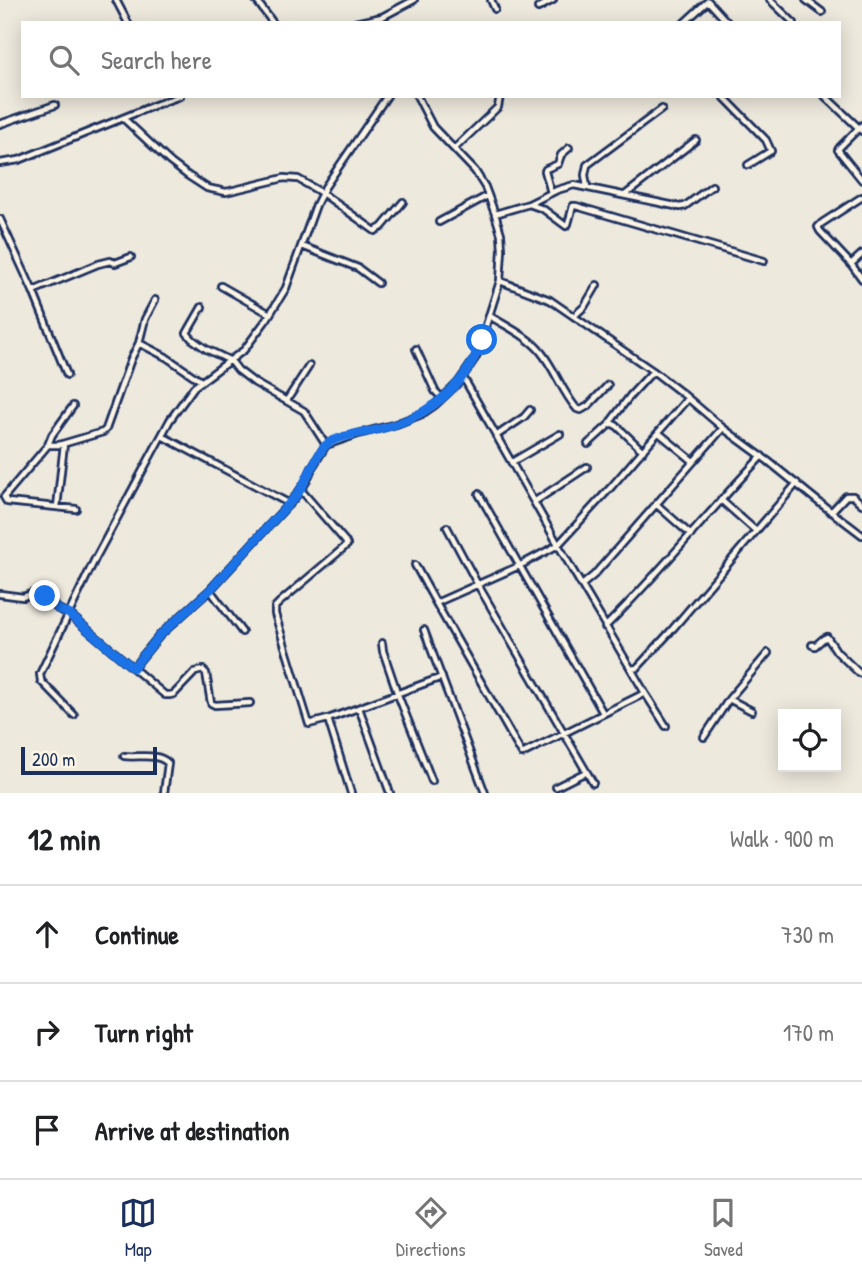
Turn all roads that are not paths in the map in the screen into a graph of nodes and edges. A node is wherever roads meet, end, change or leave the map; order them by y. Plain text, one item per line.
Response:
1 (116, 0) edge
2 (256, 0) edge
3 (414, 0) edge
4 (491, 0) edge
5 (552, 0) edge
6 (708, 0) edge
7 (770, 0) edge
8 (806, 0) edge
9 (538, 8) dead end
10 (495, 9) dead end
11 (822, 12) dead end
12 (377, 20) edge
13 (127, 21) edge
14 (272, 21) edge
15 (686, 21) edge
16 (726, 21) edge
17 (792, 21) edge
18 (170, 98) edge
19 (386, 98) edge
20 (418, 98) edge
21 (500, 98) edge
22 (725, 98) edge
23 (827, 98) edge
24 (55, 105) dead end
25 (662, 109) dead end
26 (123, 118) junction
27 (0, 124) edge
28 (861, 128) edge
29 (696, 140) dead end
30 (569, 148) dead end
31 (454, 149) junction
32 (0, 163) edge
33 (748, 165) dead end
34 (862, 180) edge
35 (712, 186) dead end
36 (587, 187) junction
37 (322, 193) junction
38 (551, 193) junction
39 (625, 195) junction
40 (487, 196) junction
41 (862, 197) edge
42 (403, 202) dead end
43 (529, 204) junction
44 (495, 214) junction
45 (0, 219) edge
46 (439, 222) dead end
47 (302, 246) junction
48 (862, 254) edge
49 (131, 257) dead end
50 (764, 261) dead end
51 (851, 264) junction
52 (862, 279) edge
53 (500, 281) junction
54 (378, 283) dead end
55 (597, 285) dead end
56 (222, 286) dead end
57 (33, 291) junction
58 (155, 300) dead end
59 (202, 307) dead end
60 (270, 314) junction
61 (490, 316) junction
62 (574, 316) junction
63 (139, 343) junction
64 (416, 349) dead end
65 (231, 361) junction
66 (309, 366) dead end
67 (653, 371) junction
68 (67, 375) dead end
69 (463, 377) junction
70 (201, 381) junction
71 (608, 385) dead end
72 (442, 398) junction
73 (688, 398) junction
74 (286, 400) junction
75 (73, 406) dead end
76 (530, 410) dead end
77 (611, 423) junction
78 (723, 428) junction
79 (659, 433) junction
80 (560, 434) dead end
81 (162, 436) junction
82 (496, 436) junction
83 (64, 444) junction
84 (588, 444) dead end
85 (326, 445) junction
86 (48, 446) junction
87 (643, 451) junction
88 (762, 456) junction
89 (693, 461) junction
90 (512, 462) junction
91 (587, 467) dead end
92 (797, 483) junction
93 (301, 490) junction
94 (480, 494) dead end
95 (721, 500) junction
96 (534, 502) junction
97 (290, 504) junction
98 (656, 504) junction
99 (862, 504) edge
100 (57, 508) junction
101 (76, 509) dead end
102 (831, 512) junction
103 (447, 527) dead end
104 (756, 531) junction
105 (691, 535) junction
106 (862, 535) edge
107 (558, 545) junction
108 (415, 565) dead end
109 (519, 565) junction
110 (478, 584) junction
111 (582, 584) junction
112 (210, 590) junction
113 (0, 594) edge
114 (436, 603) junction
115 (69, 614) junction
116 (606, 627) junction
117 (424, 630) dead end
118 (242, 632) dead end
119 (382, 643) dead end
120 (812, 645) dead end
121 (768, 653) dead end
122 (133, 668) junction
123 (631, 669) junction
124 (862, 674) edge
125 (442, 677) junction
126 (645, 693) junction
127 (398, 695) junction
128 (729, 699) junction
129 (250, 703) dead end
130 (359, 708) junction
131 (752, 711) dead end
132 (603, 713) junction
133 (74, 715) dead end
134 (328, 719) junction
135 (666, 726) dead end
136 (563, 733) junction
137 (704, 737) dead end
138 (124, 756) dead end
139 (586, 772) junction
140 (432, 781) dead end
141 (593, 783) dead end
142 (556, 787) dead end
143 (164, 793) edge
144 (351, 793) edge
145 (390, 793) edge
146 (485, 793) edge

1 - 13 street
2 - 14 street
3 - 12 street
4 - 10 street
5 - 9 street
6 - 15 street
6 - 16 street
7 - 17 street
8 - 11 street
18 - 26 street
19 - 37 street
20 - 31 street
21 - 31 street
22 - 33 street
23 - 28 street
24 - 27 street
25 - 36 street
26 - 32 street
26 - 37 street
28 - 34 street
29 - 39 street
30 - 38 street
31 - 40 street
35 - 39 street
36 - 38 street
36 - 39 street
37 - 42 street
37 - 47 street
38 - 43 street
40 - 44 street
40 - 46 street
41 - 51 street
43 - 44 street
43 - 50 street
44 - 53 street
45 - 57 street
47 - 54 street
47 - 60 street
48 - 51 street
49 - 57 street
51 - 52 street
53 - 61 street
53 - 62 street
55 - 62 street
56 - 60 street
57 - 68 street
58 - 63 street
59 - 65 street
60 - 65 street
61 - 69 street
61 - 71 street
62 - 67 street
63 - 70 street
63 - 83 street
64 - 72 street
65 - 70 street
65 - 74 street
66 - 74 street
67 - 73 street
67 - 77 street
69 - 72 street
69 - 82 street
70 - 81 street
72 - 85 street
73 - 78 street
73 - 79 street
74 - 85 street
75 - 86 street
76 - 82 street
77 - 84 street
77 - 87 street
78 - 88 street
78 - 89 street
79 - 87 street
79 - 89 street
80 - 90 street
81 - 97 street
81 - 115 street
82 - 90 street
83 - 86 street
83 - 100 street
85 - 93 street
86 - 100 street
87 - 107 street
88 - 92 street
88 - 95 street
89 - 98 street
90 - 96 street
91 - 96 street
92 - 102 street
92 - 104 street
93 - 97 street
93 - 134 street
94 - 109 street
95 - 104 street
95 - 105 street
96 - 107 street
97 - 112 street
98 - 105 street
98 - 111 street
99 - 102 street
100 - 101 street
102 - 106 street
103 - 110 street
104 - 123 street
105 - 116 street
107 - 109 street
107 - 111 street
108 - 114 street
109 - 110 street
109 - 132 street
110 - 114 street
110 - 136 street
111 - 116 street
112 - 118 street
112 - 122 street
113 - 115 street
114 - 136 street
115 - 122 street
115 - 133 street
116 - 123 street
117 - 125 street
119 - 127 street
120 - 124 street
121 - 128 street
122 - 129 street
123 - 126 street
125 - 127 street
125 - 146 street
126 - 132 street
126 - 135 street
127 - 130 street
127 - 140 street
128 - 131 street
128 - 137 street
130 - 134 street
130 - 145 street
132 - 136 street
134 - 144 street
136 - 139 street
138 - 143 street
139 - 141 street
139 - 142 street

